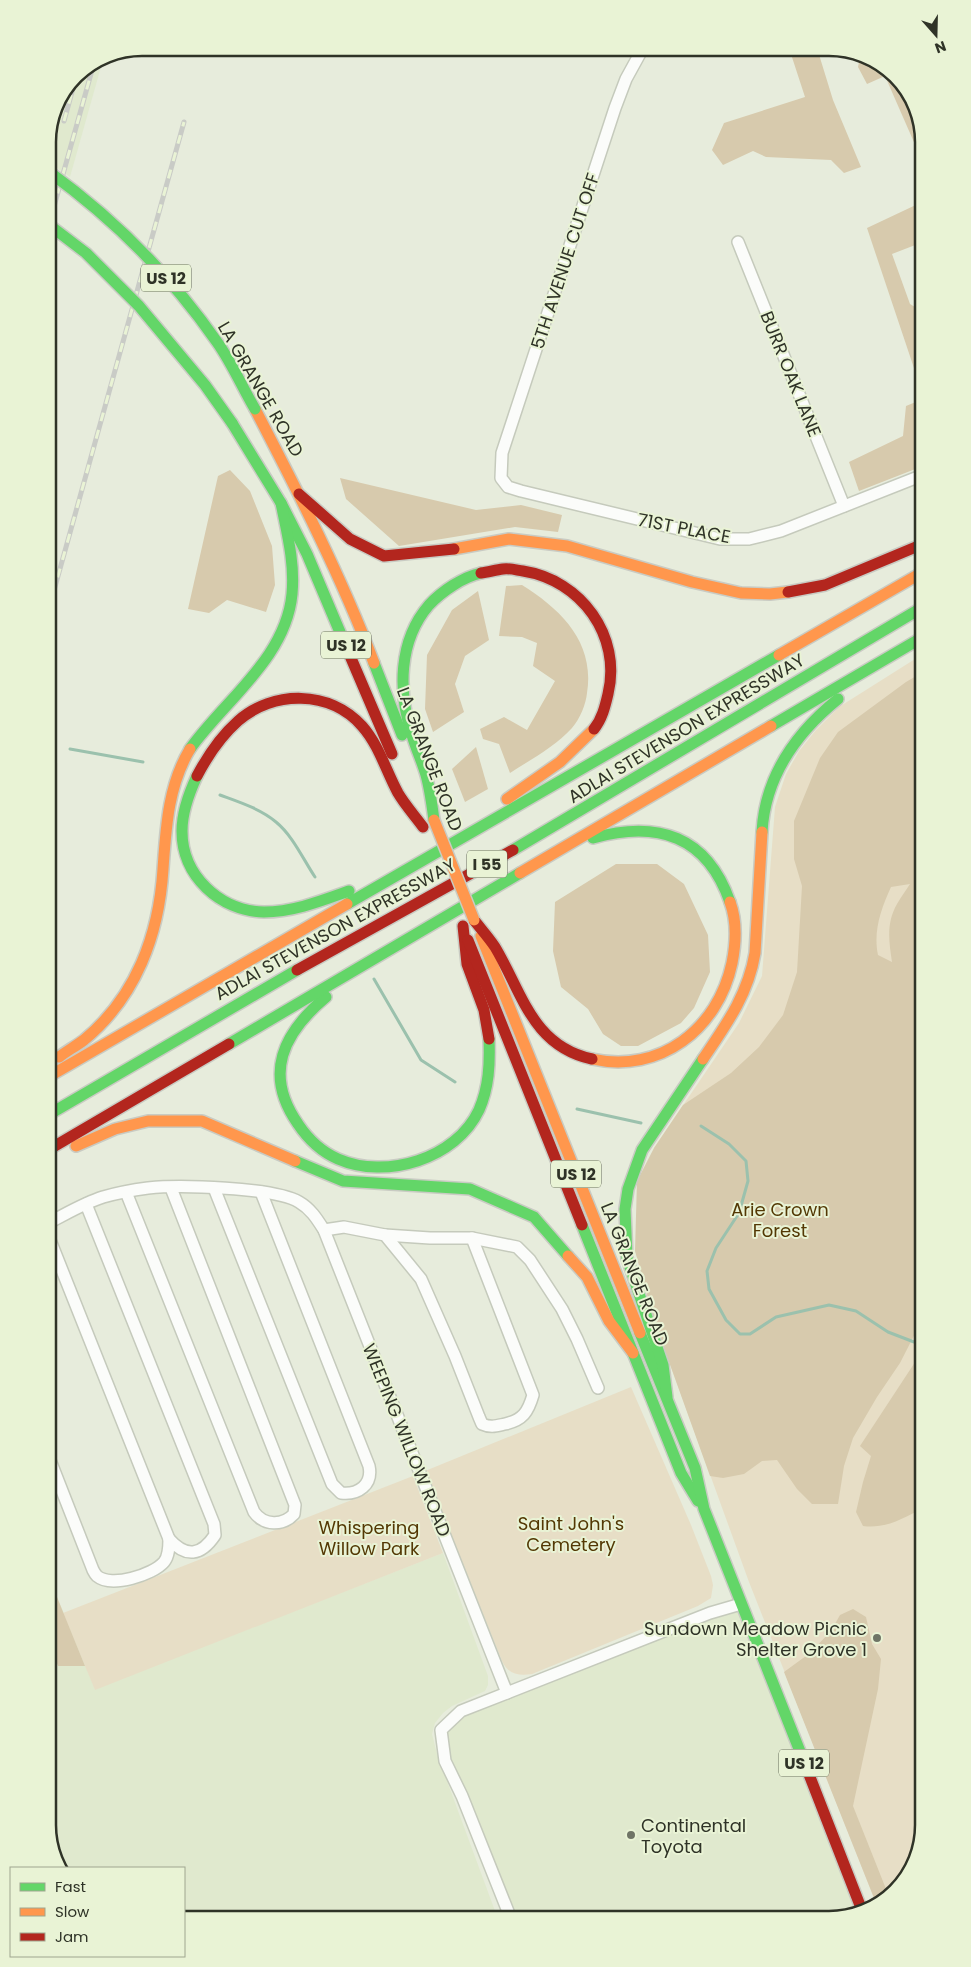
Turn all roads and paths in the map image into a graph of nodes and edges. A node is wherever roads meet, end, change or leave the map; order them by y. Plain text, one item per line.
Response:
1 (639, 56) edge
2 (56, 177) edge
3 (56, 230) edge
4 (738, 242) dead end
5 (501, 478) joint
6 (915, 478) edge
7 (299, 494) junction
8 (281, 503) junction
9 (844, 506) junction
10 (915, 548) edge
11 (915, 577) edge
12 (915, 611) edge
13 (915, 644) edge
14 (915, 645) edge
15 (423, 780) junction
16 (403, 791) junction
17 (472, 833) junction
18 (532, 866) junction
19 (403, 871) junction
20 (411, 936) junction
21 (490, 948) junction
22 (471, 960) junction
23 (56, 1058) edge
24 (56, 1072) edge
25 (56, 1110) edge
26 (56, 1145) edge
27 (56, 1157) edge
28 (171, 1188) junction
29 (214, 1188) junction
30 (126, 1192) junction
31 (261, 1192) junction
32 (86, 1204) junction
33 (56, 1219) edge
34 (324, 1230) junction
35 (385, 1235) junction
36 (472, 1238) junction
37 (56, 1255) edge
38 (633, 1353) junction
39 (598, 1388) dead end
40 (667, 1397) junction
41 (56, 1475) edge
42 (704, 1509) junction
43 (169, 1539) junction
44 (741, 1604) junction
45 (507, 1693) junction
46 (860, 1905) edge
47 (507, 1911) edge

1 - 5 street, 5TH AVENUE CUT OFF
2 - 7 main road, LA GRANGE ROAD / US 12, bridge
3 - 8 main road, LA GRANGE ROAD / US 12, bridge
4 - 9 street, BURR OAK LANE
5 - 9 street, 71ST PLACE
6 - 9 street, 71ST PLACE
7 - 10 main road
7 - 15 main road, LA GRANGE ROAD / US 12
8 - 16 main road, LA GRANGE ROAD / US 12
8 - 23 main road
11 - 17 main road, ADLAI STEVENSON EXPRESSWAY / I 55
12 - 25 main road, ADLAI STEVENSON EXPRESSWAY / I 55
13 - 18 main road
14 - 40 main road
15 - 17 main road
15 - 21 main road, LA GRANGE ROAD / US 12, bridge
16 - 19 main road
16 - 22 main road, LA GRANGE ROAD / US 12
17 - 19 main road, ADLAI STEVENSON EXPRESSWAY / I 55
18 - 20 main road
18 - 21 main road
19 - 24 main road, ADLAI STEVENSON EXPRESSWAY / I 55
20 - 22 main road
20 - 26 main road
21 - 40 main road, LA GRANGE ROAD / US 12
22 - 38 main road, LA GRANGE ROAD / US 12
27 - 38 main road
28 - 29 street, WEEPING WILLOW ROAD
28 - 30 street, WEEPING WILLOW ROAD
28 - 30 street
29 - 31 street, WEEPING WILLOW ROAD
29 - 31 street
30 - 32 street, WEEPING WILLOW ROAD
31 - 34 street, WEEPING WILLOW ROAD
32 - 33 street, WEEPING WILLOW ROAD
32 - 43 street
34 - 35 street
34 - 45 street, WEEPING WILLOW ROAD
35 - 36 street
35 - 36 street
36 - 39 street
37 - 43 street
38 - 42 main road, LA GRANGE ROAD / US 12
40 - 42 main road, LA GRANGE ROAD / US 12
41 - 43 street
42 - 44 main road, LA GRANGE ROAD / US 12
44 - 45 street
44 - 46 main road, US 12
45 - 47 street

